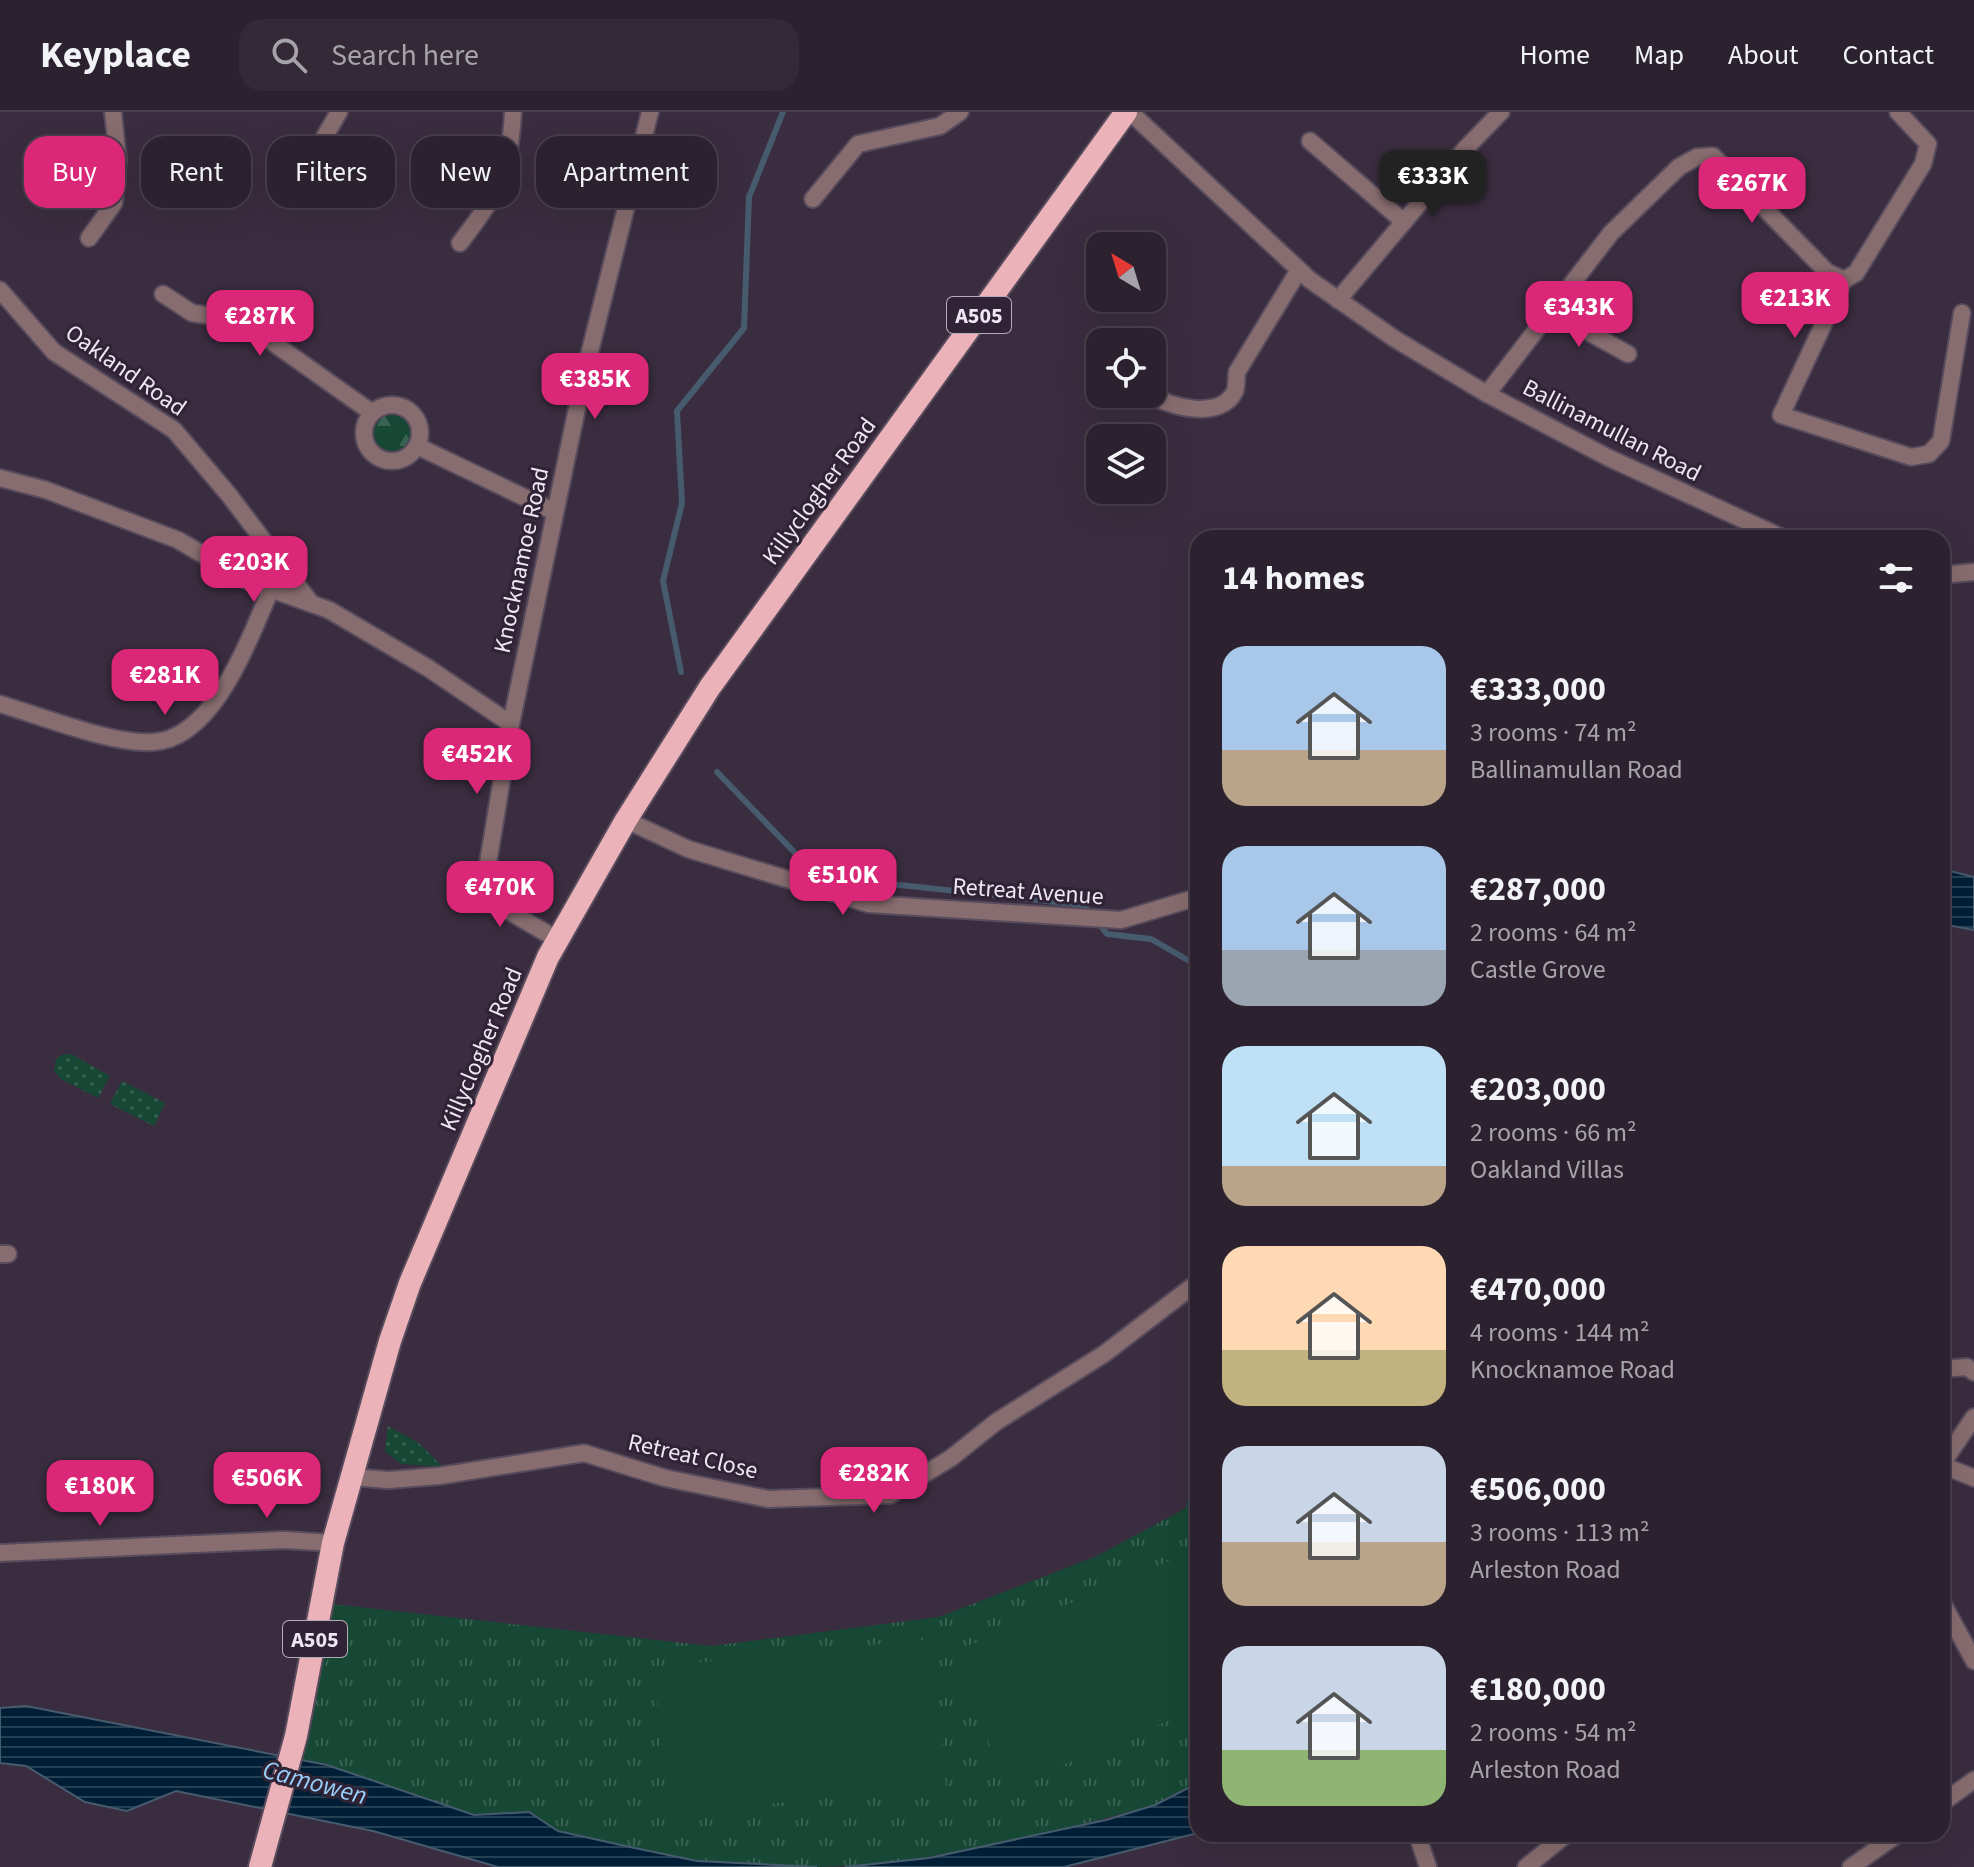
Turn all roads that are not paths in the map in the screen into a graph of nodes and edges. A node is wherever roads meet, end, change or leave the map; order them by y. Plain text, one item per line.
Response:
1 (113, 112) edge
2 (339, 112) edge
3 (513, 112) edge
4 (650, 112) edge
5 (960, 112) edge
6 (1128, 112) edge
7 (1501, 112) edge
8 (1898, 112) edge
9 (325, 136) edge
10 (1310, 141) dead end
11 (813, 199) dead end
12 (1404, 222) junction
13 (89, 238) dead end
14 (460, 243) dead end
15 (1299, 270) junction
16 (1844, 280) junction
17 (0, 290) edge
18 (163, 294) dead end
19 (1338, 300) junction
20 (1549, 310) junction
21 (1962, 313) dead end
22 (1628, 354) dead end
23 (1487, 394) junction
24 (1166, 400) edge
25 (371, 412) junction
26 (417, 446) junction
27 (0, 478) edge
28 (555, 512) junction
29 (1766, 530) edge
30 (1974, 572) edge
31 (1950, 574) edge
32 (271, 589) junction
33 (311, 604) junction
34 (0, 704) edge
35 (511, 724) junction
36 (626, 820) junction
37 (1190, 899) edge
38 (558, 940) junction
39 (1190, 1288) edge
40 (1950, 1368) edge
41 (1974, 1372) edge
42 (1974, 1417) edge
43 (1950, 1453) edge
44 (1950, 1468) edge
45 (353, 1477) junction
46 (1974, 1478) edge
47 (333, 1543) junction
48 (0, 1553) edge
49 (1950, 1619) edge
50 (1974, 1661) edge
51 (1974, 1780) edge
52 (1950, 1797) edge
53 (1420, 1842) edge
54 (1557, 1842) edge
55 (1887, 1842) edge
56 (260, 1867) edge
57 (1428, 1867) edge
58 (1526, 1867) edge
59 (1851, 1867) edge

1 - 13 street
2 - 9 street
3 - 14 street
4 - 28 street, Knocknamoe Road
5 - 11 street
6 - 15 street, Ballinamullan Road
6 - 36 highway, Killyclogher Road / A505
7 - 12 street
8 - 16 street
10 - 12 street
12 - 19 street
15 - 19 street, Ballinamullan Road
15 - 24 street
16 - 20 street
16 - 21 street
17 - 33 street, Oakland Road
18 - 25 street
19 - 23 street, Ballinamullan Road
20 - 22 street
20 - 23 street
23 - 29 street, Ballinamullan Road
25 - 26 street
25 - 26 street
26 - 28 street
27 - 32 street
28 - 35 street, Knocknamoe Road
30 - 31 street
32 - 33 street
32 - 34 street
33 - 35 street
35 - 38 street, Knocknamoe Road
36 - 37 street, Retreat Avenue
36 - 38 highway, Killyclogher Road / A505
38 - 45 highway, Killyclogher Road / A505
39 - 45 street, Retreat Close
40 - 41 street
42 - 43 street
44 - 46 street
45 - 47 highway, Killyclogher Road / A505
47 - 48 street
47 - 56 highway, Killyclogher Road / A505
49 - 50 street
51 - 52 street
53 - 57 street
54 - 58 street
55 - 59 street

